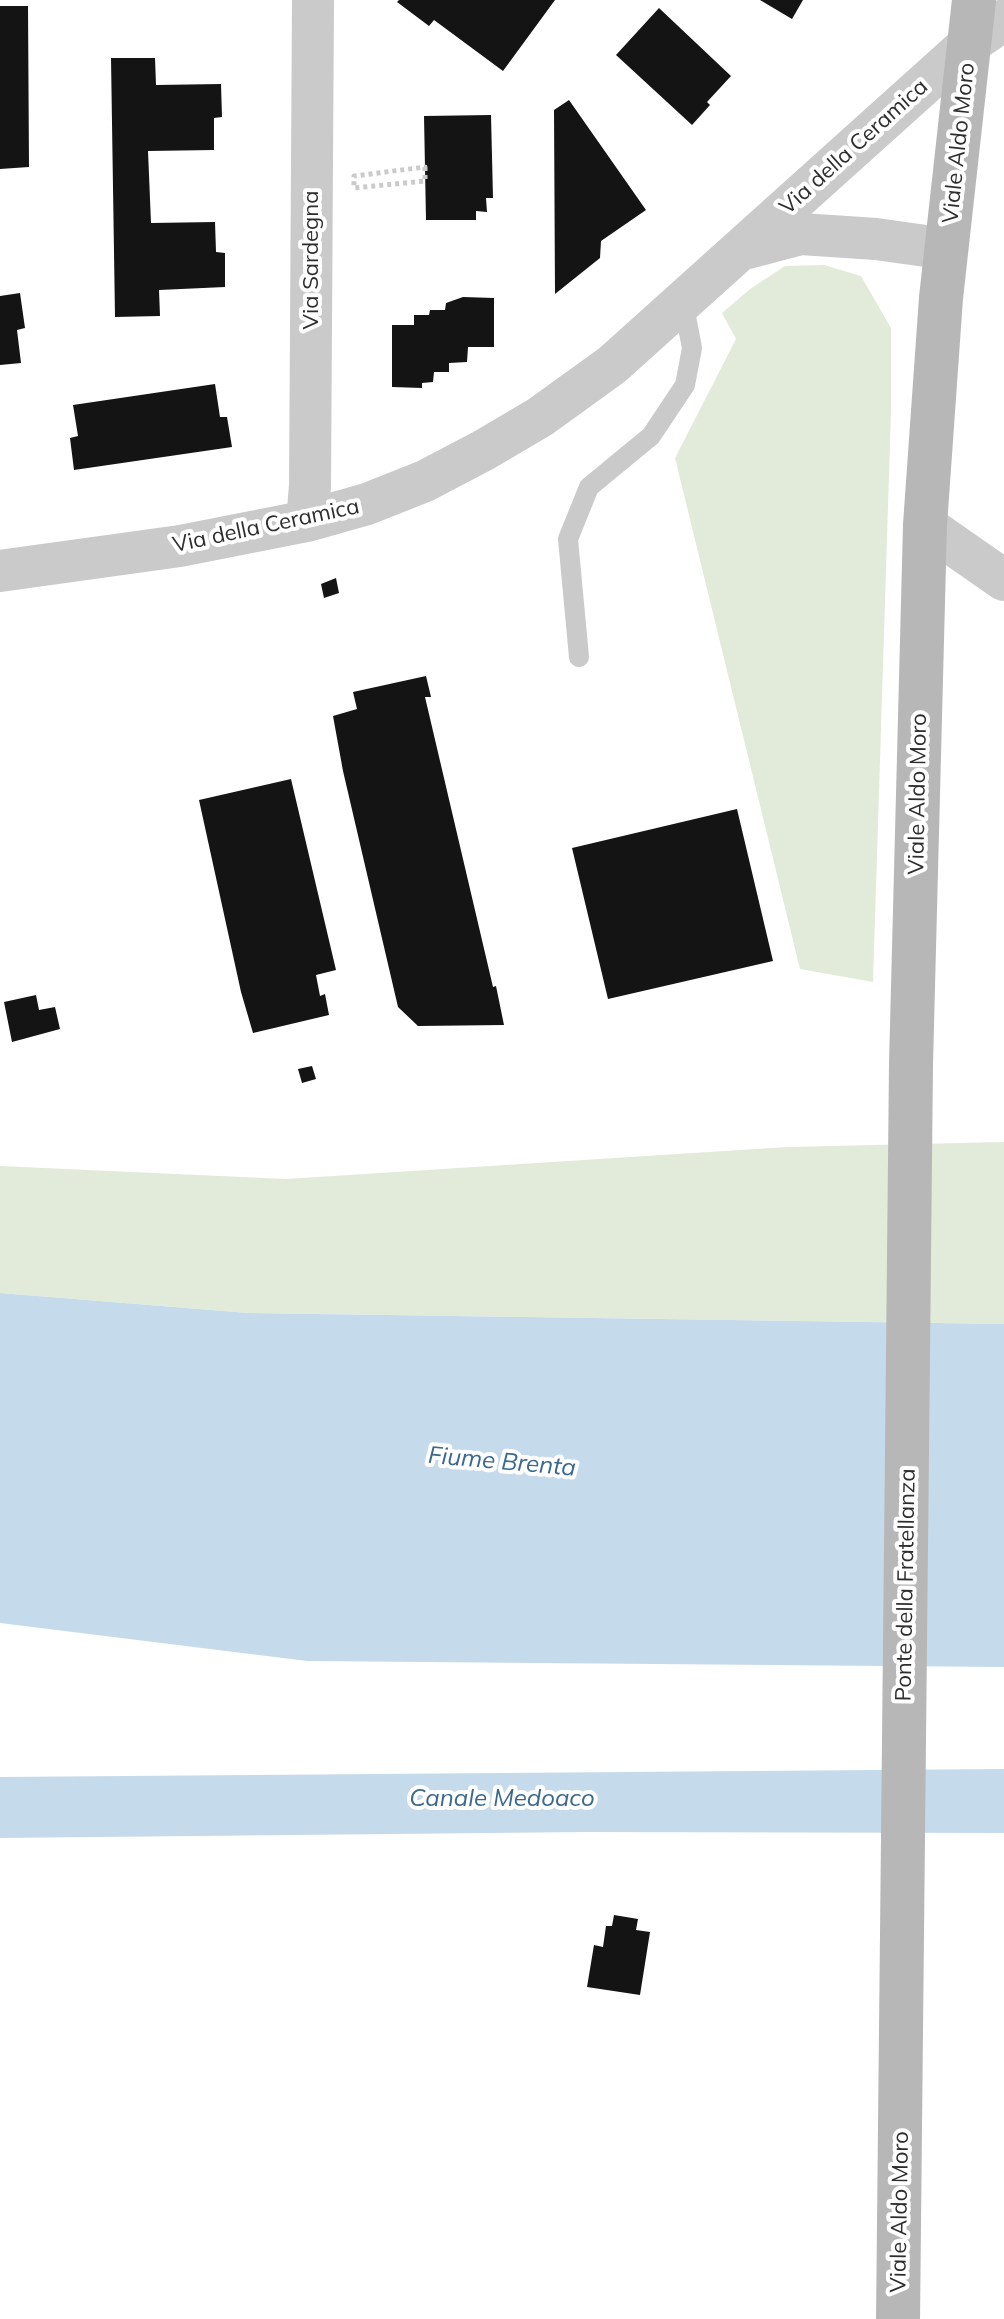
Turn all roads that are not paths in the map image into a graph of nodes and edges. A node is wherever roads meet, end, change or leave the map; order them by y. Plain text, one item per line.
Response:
1 (313, 0) edge
2 (974, 0) edge
3 (987, 32) edge
4 (947, 249) junction
5 (739, 250) junction
6 (683, 301) junction
7 (307, 521) junction
8 (925, 525) junction
9 (0, 571) edge
10 (1004, 580) edge
11 (579, 657) dead end
12 (911, 1064) joint
13 (901, 2105) joint
14 (898, 2319) edge

1 - 7 street, Via Sardegna
2 - 3 main road, Viale Aldo Moro
3 - 4 main road, Viale Aldo Moro
3 - 5 street, Via della Ceramica
4 - 5 street, Via della Ceramica
4 - 8 main road, Viale Aldo Moro
5 - 6 street, Via della Ceramica
6 - 7 street, Via della Ceramica
6 - 11 lane
7 - 9 street, Via della Ceramica
8 - 10 street
8 - 12 main road, Viale Aldo Moro
12 - 13 main road, Ponte della Fratellanza
13 - 14 main road, Viale Aldo Moro

